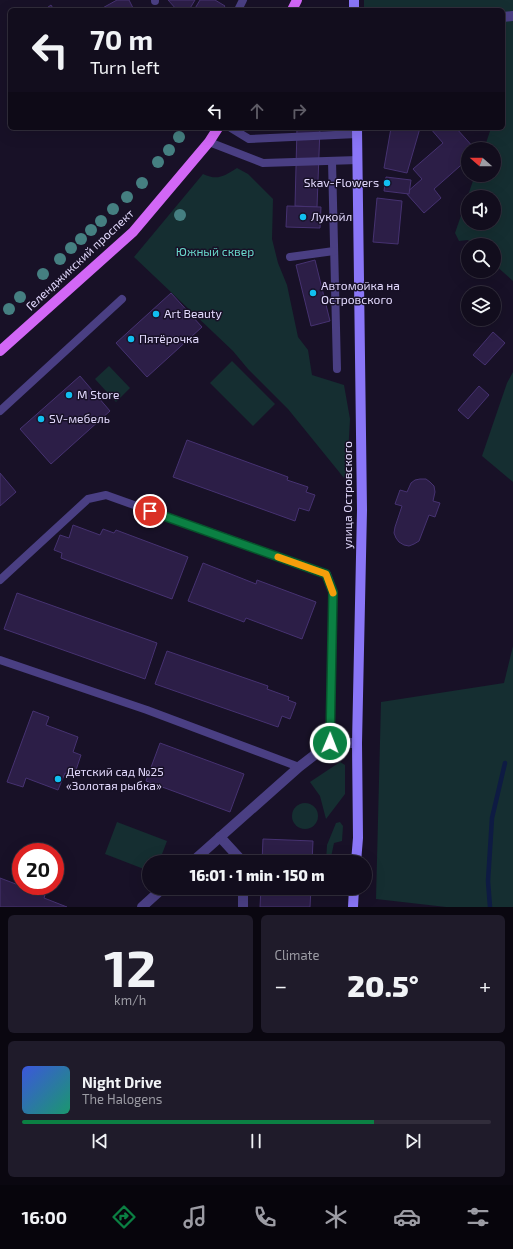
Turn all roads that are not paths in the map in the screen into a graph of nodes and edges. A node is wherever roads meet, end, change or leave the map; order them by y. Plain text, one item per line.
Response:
1 (217, 130) edge
2 (234, 130) edge
3 (357, 131) edge
4 (209, 142) junction
5 (358, 160) junction
6 (332, 162) junction
7 (334, 251) junction
8 (290, 256) dead end
9 (122, 299) dead end
10 (0, 351) edge
11 (337, 369) dead end
12 (0, 411) edge
13 (0, 580) edge
14 (0, 660) edge
15 (330, 743) junction
16 (357, 743) junction
17 (299, 767) junction
18 (220, 838) junction
19 (200, 855) edge
20 (237, 855) edge
21 (357, 855) edge
22 (155, 895) edge
23 (243, 895) edge
24 (354, 895) edge
25 (142, 907) edge
26 (243, 907) edge
27 (353, 907) edge

1 - 4 main road, Геленджикский проспект
2 - 3 lane
3 - 5 street, улица Островского
4 - 6 lane
4 - 10 main road, Геленджикский проспект
5 - 6 lane
5 - 16 street, улица Островского
6 - 7 lane
7 - 8 lane
7 - 11 lane
9 - 12 lane
13 - 15 lane
14 - 17 lane
15 - 16 street
15 - 17 street
16 - 21 street, улица Островского
17 - 18 street
18 - 19 street
18 - 20 street
22 - 25 street
23 - 26 street
24 - 27 street

